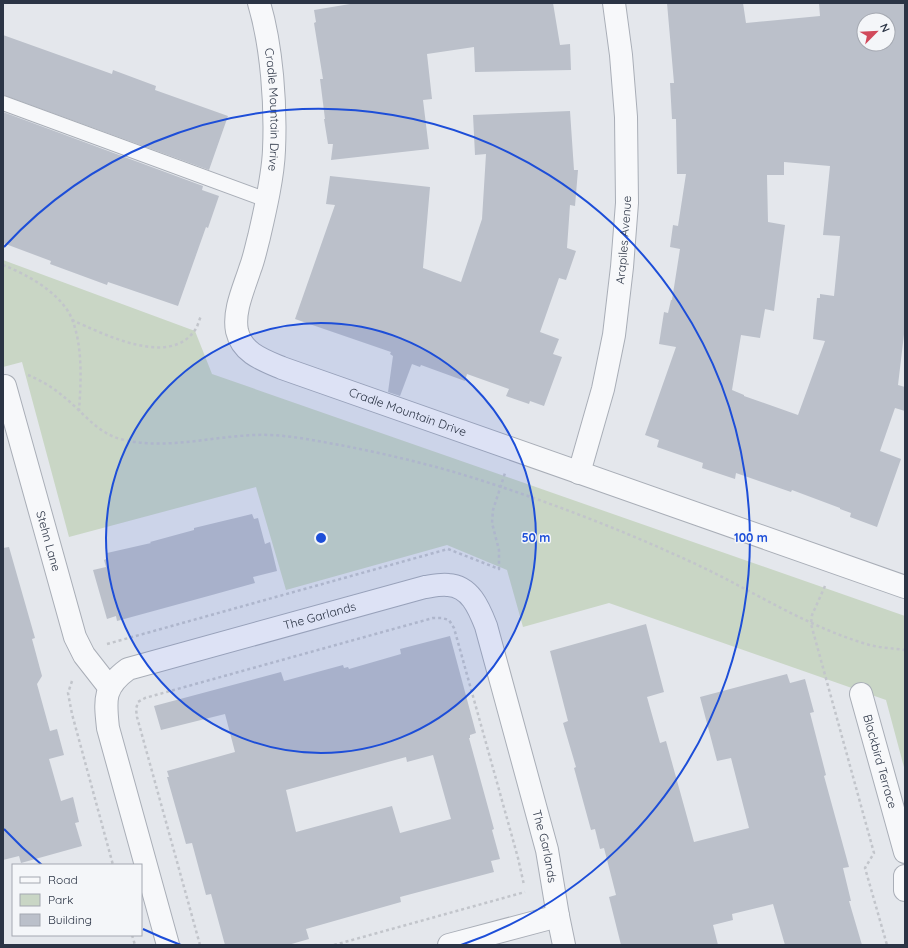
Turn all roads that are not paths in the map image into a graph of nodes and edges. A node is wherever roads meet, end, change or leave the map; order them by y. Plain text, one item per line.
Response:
1 (259, 3) edge
2 (614, 3) edge
3 (3, 103) edge
4 (267, 200) junction
5 (5, 386) dead end
6 (579, 473) junction
7 (905, 588) edge
8 (109, 687) junction
9 (862, 694) dead end
10 (905, 852) edge
11 (905, 876) edge
12 (905, 890) edge
13 (558, 916) junction
14 (168, 945) edge
15 (449, 945) edge
16 (564, 945) edge

1 - 4 street, Cradle Mountain Drive
2 - 6 street, Arapiles Avenue
3 - 4 lane
4 - 6 street, Cradle Mountain Drive
5 - 8 street, Stehn Lane
6 - 7 street, Cradle Mountain Drive
8 - 13 street, The Garlands
8 - 14 street
9 - 10 street, Blackbird Terrace
11 - 12 street
13 - 15 street
13 - 16 street, The Garlands

